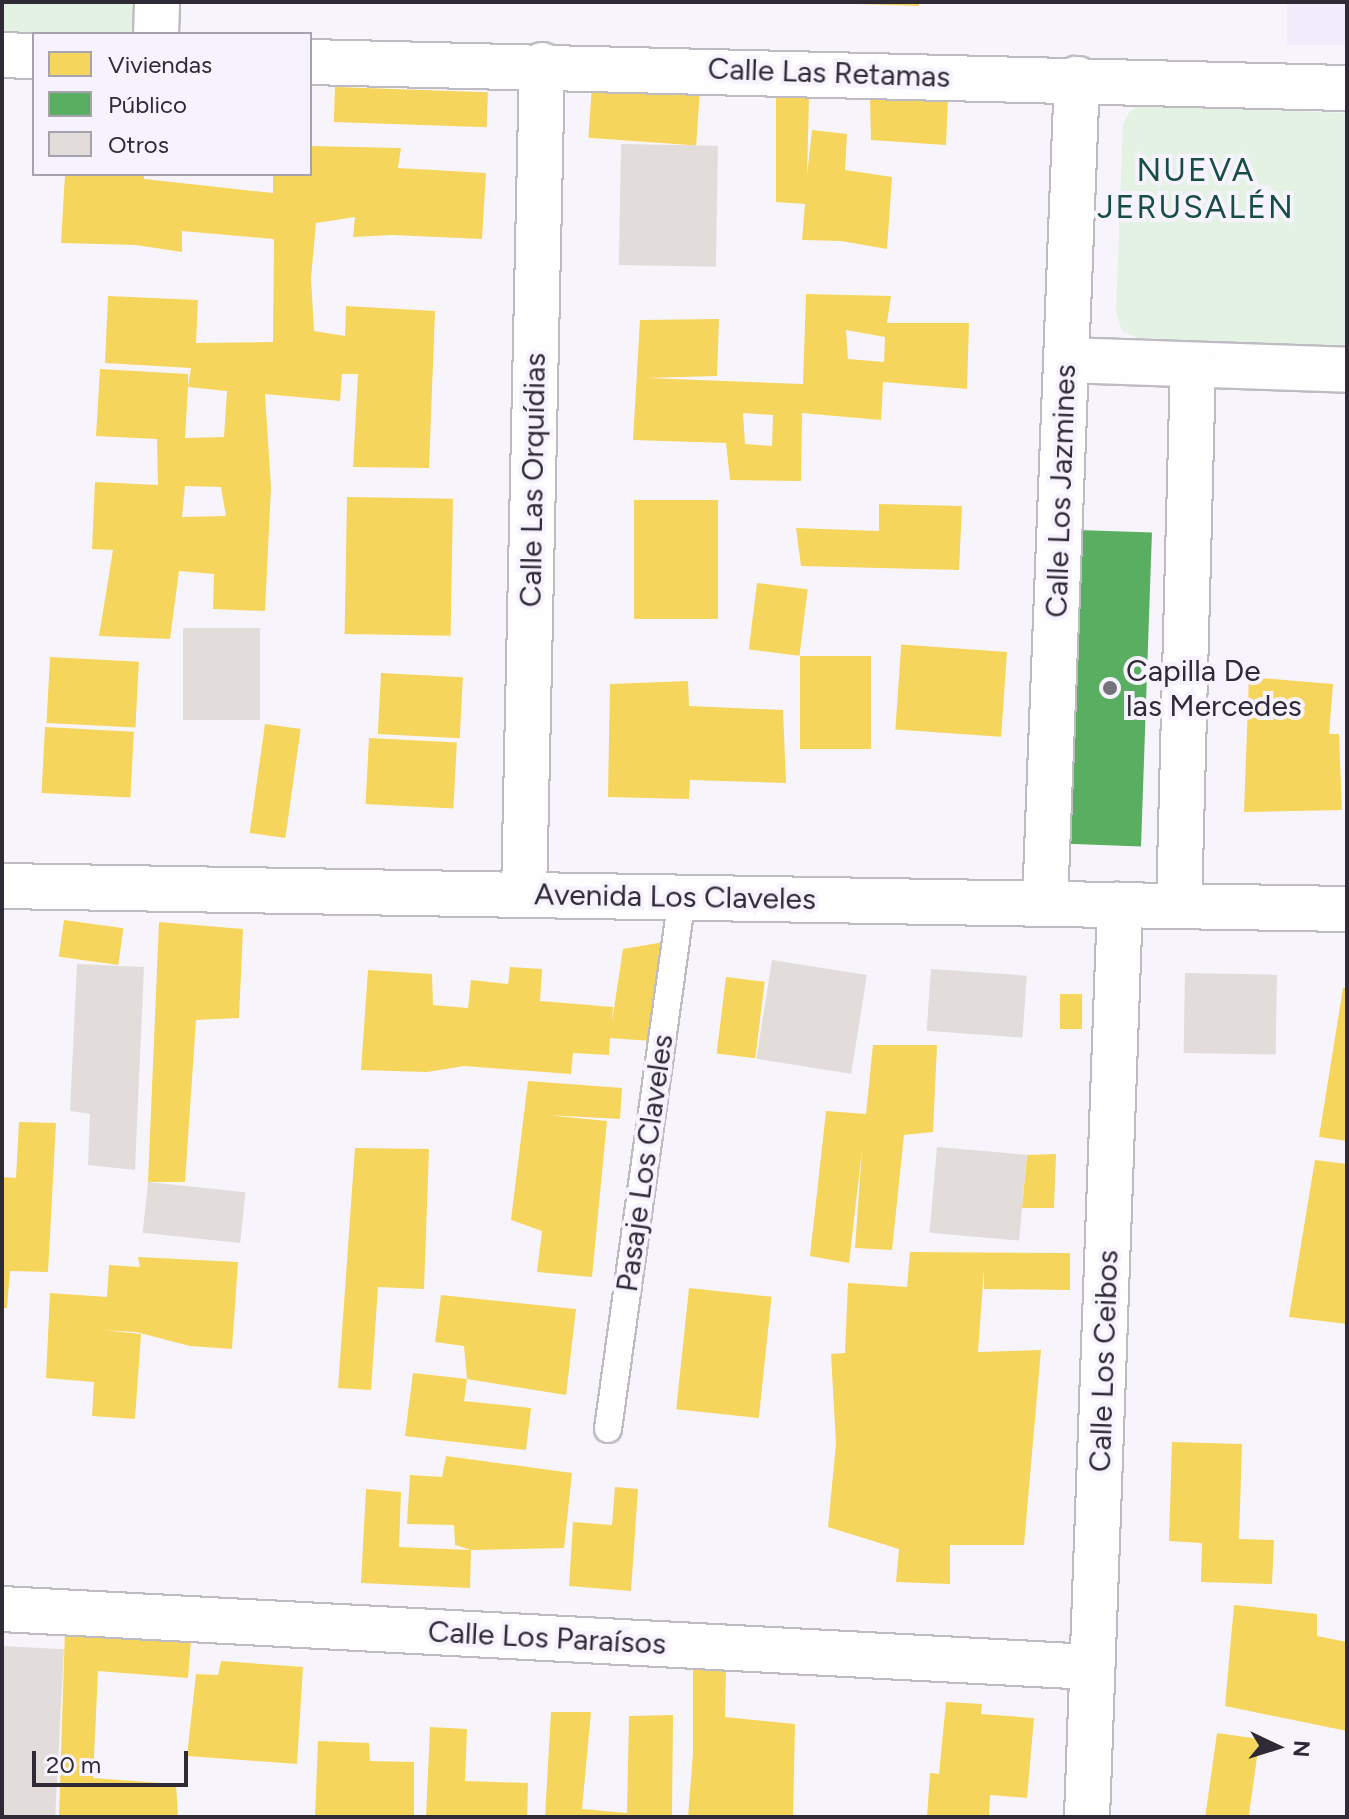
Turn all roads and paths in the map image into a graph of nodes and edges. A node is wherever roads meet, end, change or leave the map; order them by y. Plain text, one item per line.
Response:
1 (157, 2) edge
2 (156, 32) edge
3 (2, 55) edge
4 (32, 56) edge
5 (312, 62) edge
6 (542, 65) junction
7 (1077, 79) junction
8 (1347, 88) edge
9 (1066, 360) junction
10 (1193, 365) junction
11 (1347, 370) edge
12 (2, 886) edge
13 (524, 895) junction
14 (682, 897) junction
15 (1045, 903) junction
16 (1120, 905) junction
17 (1179, 906) junction
18 (1347, 909) edge
19 (608, 1429) dead end
20 (2, 1609) edge
21 (1092, 1667) junction
22 (1087, 1817) edge

1 - 2 street
3 - 4 street
5 - 6 street, Calle Las Retamas
6 - 7 street, Calle Las Retamas
6 - 13 street, Calle Las Orquídias
7 - 8 street, Calle Las Retamas
7 - 9 street, Calle Los Jazmines
9 - 10 street
9 - 15 street, Calle Los Jazmines
10 - 11 street
10 - 17 street
12 - 13 street, Avenida Los Claveles
13 - 14 street, Avenida Los Claveles
14 - 15 street, Avenida Los Claveles
14 - 19 lane, Pasaje Los Claveles
15 - 16 street, Avenida Los Claveles
16 - 17 street, Avenida Los Claveles
16 - 21 street, Calle Los Ceibos
17 - 18 street, Avenida Los Claveles
20 - 21 street, Calle Los Paraísos
21 - 22 street, Calle Los Ceibos

